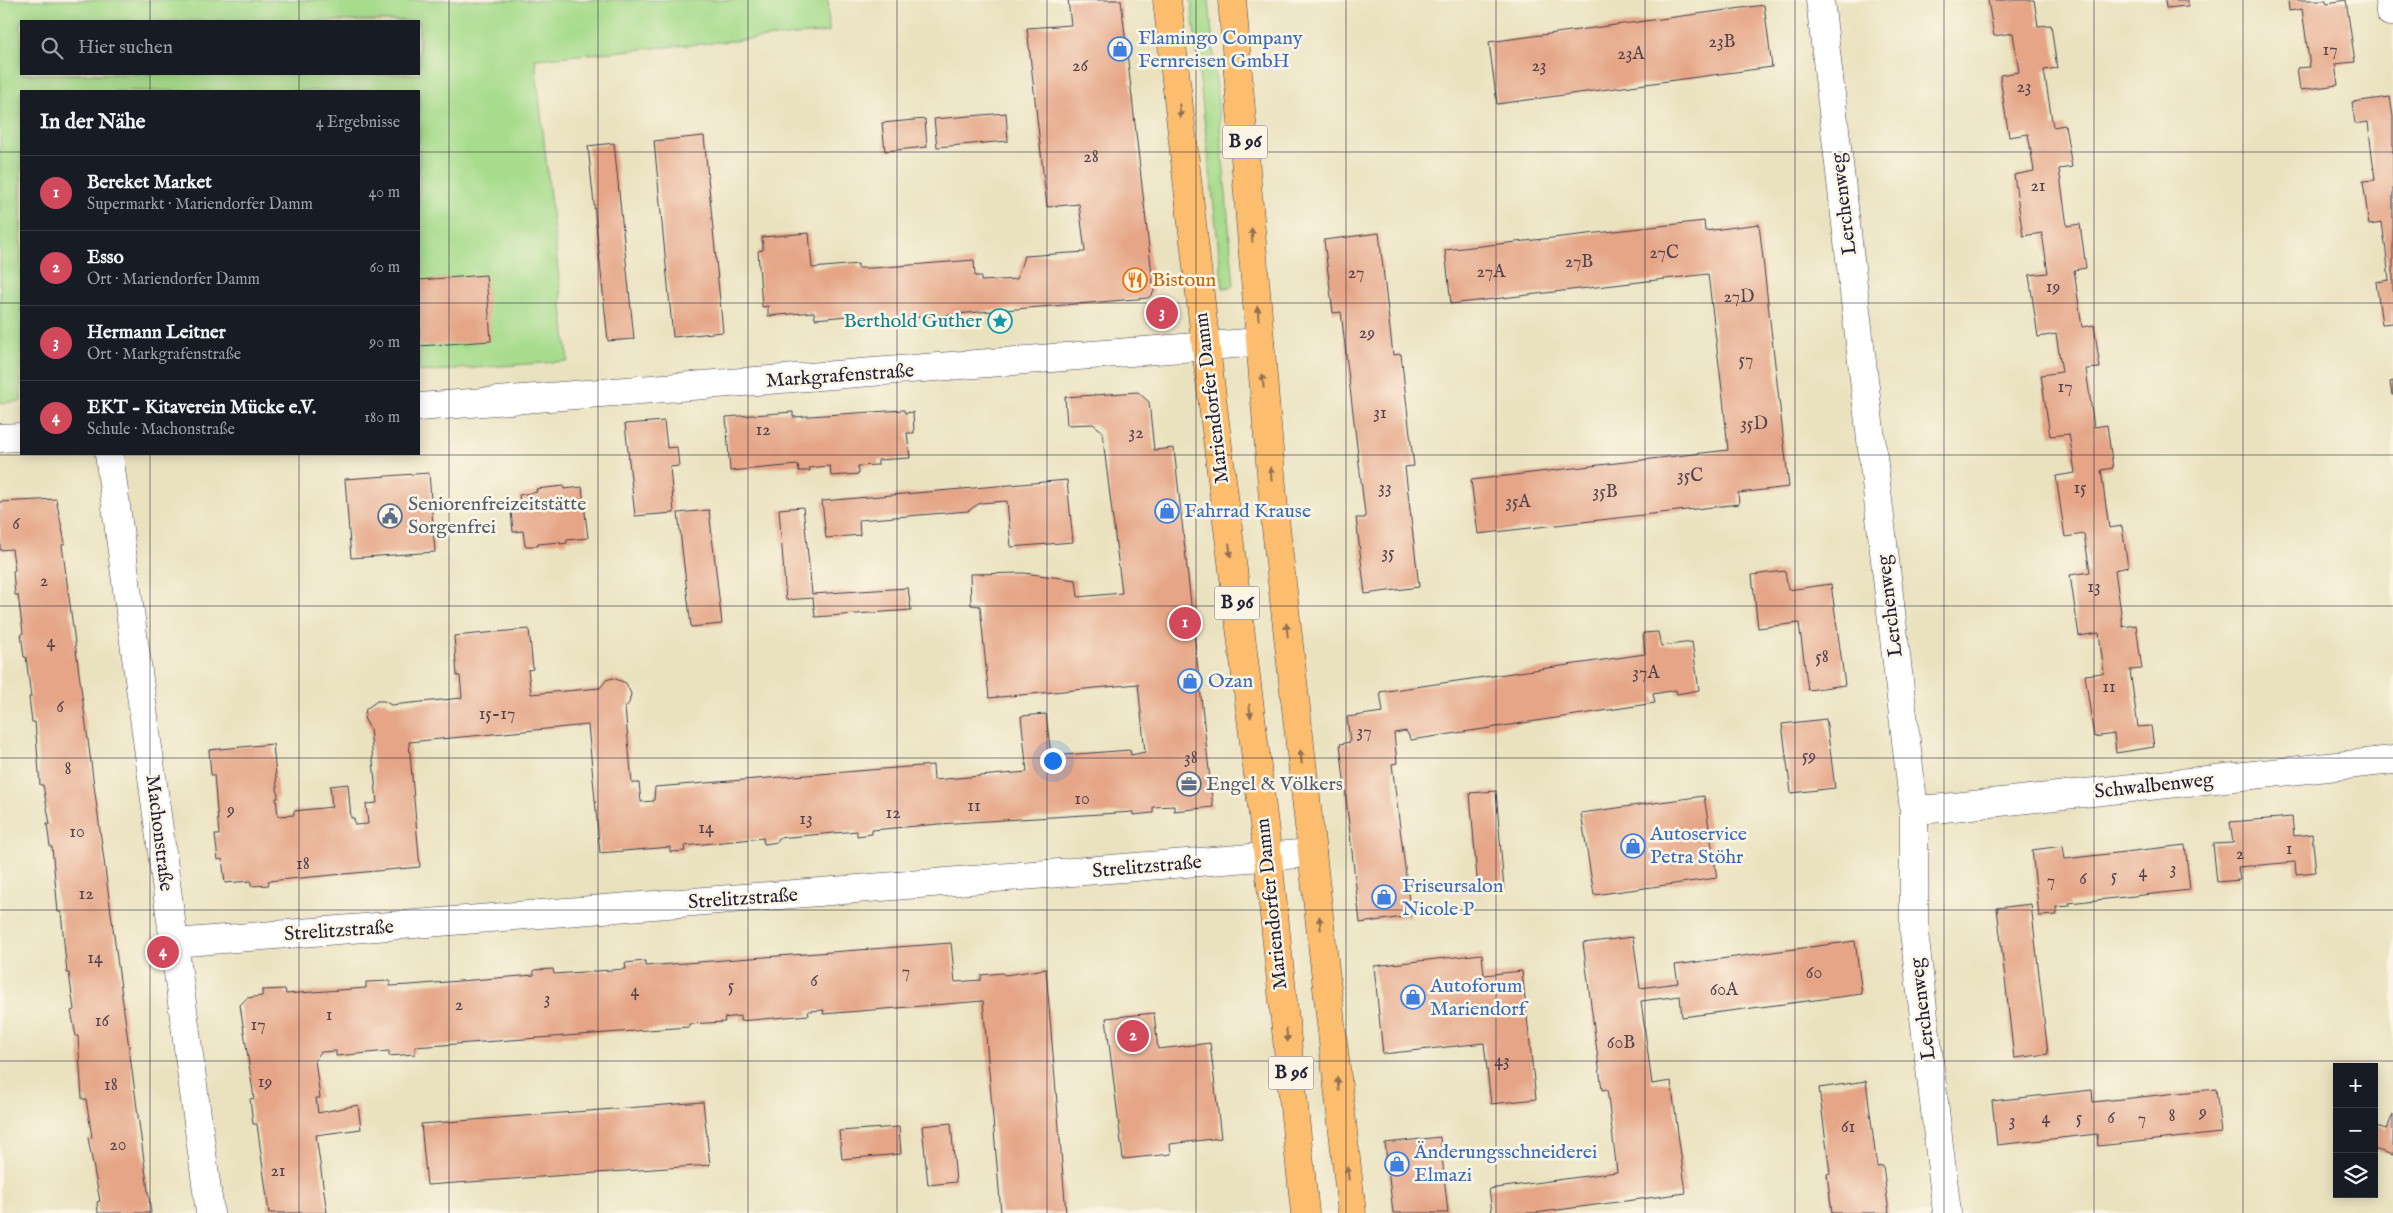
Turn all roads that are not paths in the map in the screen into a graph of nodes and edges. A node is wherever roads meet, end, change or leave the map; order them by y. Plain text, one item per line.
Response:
1 (1167, 0) edge
2 (1232, 0) edge
3 (1820, 0) edge
4 (2389, 0) edge
5 (2393, 12) edge
6 (1260, 342) junction
7 (1206, 348) junction
8 (420, 407) edge
9 (20, 437) edge
10 (0, 438) edge
11 (109, 455) edge
12 (2393, 760) edge
13 (1914, 810) junction
14 (1312, 853) junction
15 (1268, 857) junction
16 (174, 943) junction
17 (210, 1213) edge
18 (1305, 1213) edge
19 (1352, 1213) edge
20 (1947, 1213) edge

1 -> 7 main road, Mariendorfer Damm / B 96
6 -> 2 main road, B 96
3 - 13 street, Lerchenweg
4 - 5 street
6 - 7 street, Markgrafenstraße
14 -> 6 main road, B 96
7 - 8 street, Markgrafenstraße
7 -> 15 main road, Mariendorfer Damm / B 96
9 - 10 street
11 - 16 street, Machonstraße
12 - 13 street, Schwalbenweg
13 - 20 street, Lerchenweg
14 - 15 street, Strelitzstraße
19 -> 14 main road, B 96
15 - 16 street, Strelitzstraße
15 -> 18 main road, Mariendorfer Damm / B 96
16 - 17 street, Machonstraße

